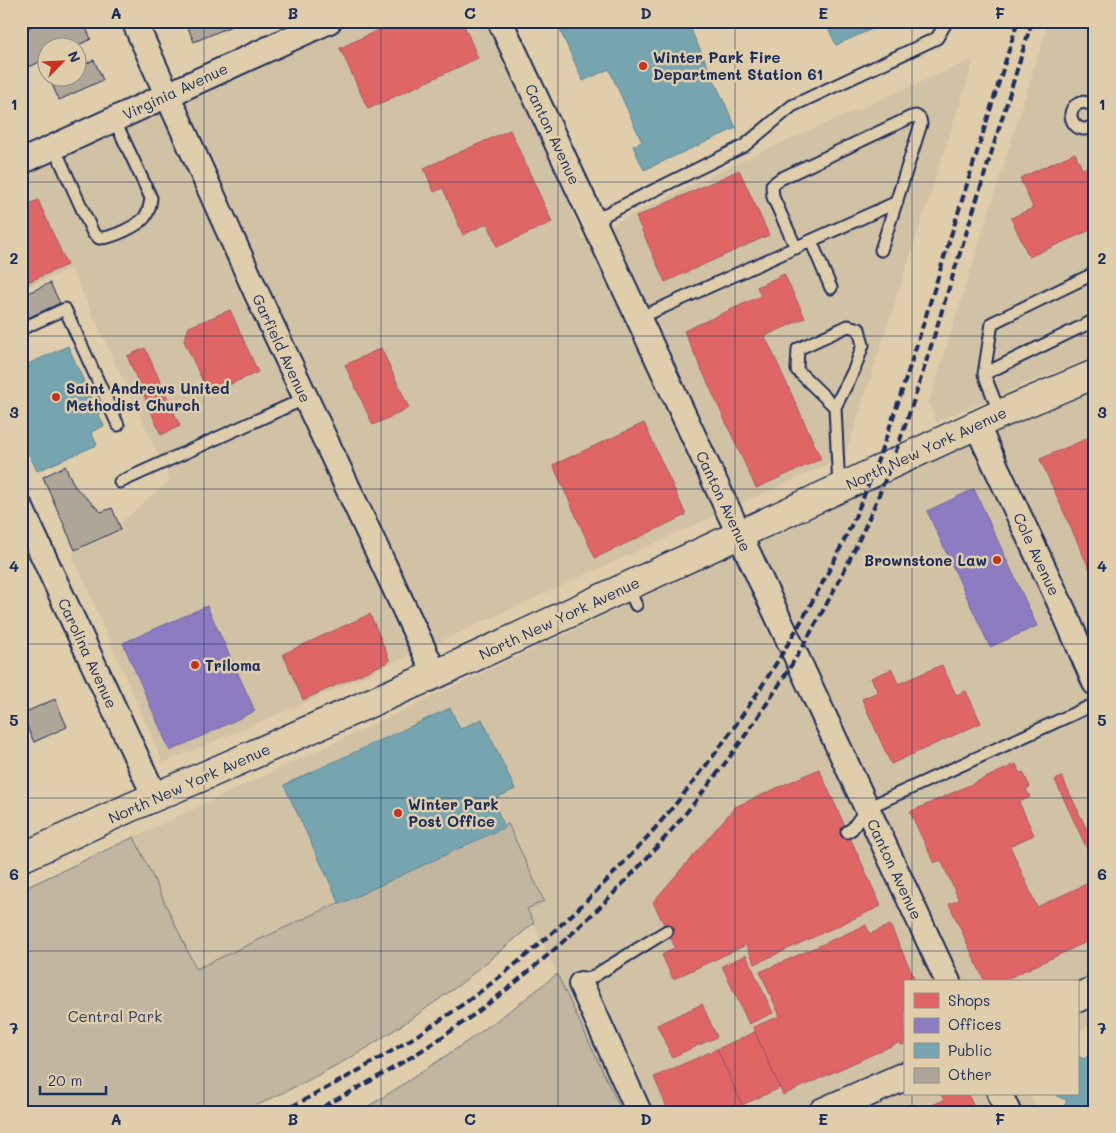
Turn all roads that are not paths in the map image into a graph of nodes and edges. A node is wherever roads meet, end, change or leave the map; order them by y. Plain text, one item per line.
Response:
1 (134, 21) edge
2 (329, 21) edge
3 (500, 21) edge
4 (947, 21) edge
5 (167, 94) junction
6 (1095, 108) edge
7 (114, 119) junction
8 (1095, 124) edge
9 (54, 147) junction
10 (21, 162) edge
11 (897, 202) junction
12 (596, 228) junction
13 (810, 241) junction
14 (796, 248) junction
15 (881, 250) dead end
16 (1095, 273) edge
17 (831, 288) dead end
18 (639, 318) junction
19 (1095, 320) edge
20 (21, 329) edge
21 (984, 374) junction
22 (1095, 374) edge
23 (306, 398) junction
24 (835, 407) junction
25 (988, 419) junction
26 (118, 425) dead end
27 (120, 482) dead end
28 (838, 489) junction
29 (21, 508) edge
30 (740, 534) junction
31 (435, 674) junction
32 (1095, 684) edge
33 (1095, 704) edge
34 (154, 797) junction
35 (867, 808) junction
36 (847, 832) dead end
37 (21, 858) edge
38 (667, 931) dead end
39 (947, 980) edge
40 (581, 984) joint
41 (1095, 990) edge
42 (1078, 998) edge
43 (904, 1076) edge
44 (1001, 1096) edge
45 (639, 1112) edge
46 (823, 1112) edge
47 (1008, 1112) edge

1 - 5 street, Garfield Avenue
2 - 5 street, Virginia Avenue
3 - 12 street, Canton Avenue
4 - 12 lane
5 - 7 street, Virginia Avenue
5 - 23 street, Garfield Avenue
6 - 8 lane
7 - 9 street, Virginia Avenue
7 - 9 lane
9 - 10 street, Virginia Avenue
11 - 13 lane
11 - 14 lane
11 - 15 lane
12 - 18 street, Canton Avenue
13 - 14 lane
13 - 17 lane
14 - 18 lane
16 - 21 lane
18 - 30 street, Canton Avenue
19 - 21 lane
20 - 26 lane
21 - 25 lane
22 - 25 street, North New York Avenue
23 - 27 lane
23 - 31 street, Garfield Avenue
24 - 24 lane
24 - 28 lane
25 - 28 street, North New York Avenue
25 - 32 street, Cole Avenue
28 - 30 street, North New York Avenue
29 - 34 street, Carolina Avenue
30 - 31 street, North New York Avenue
30 - 35 street, Canton Avenue
31 - 34 street, North New York Avenue
33 - 35 lane
34 - 37 street, North New York Avenue
35 - 36 lane
35 - 39 street, Canton Avenue
38 - 40 lane
40 - 45 street
41 - 42 street
43 - 46 street
44 - 47 street

